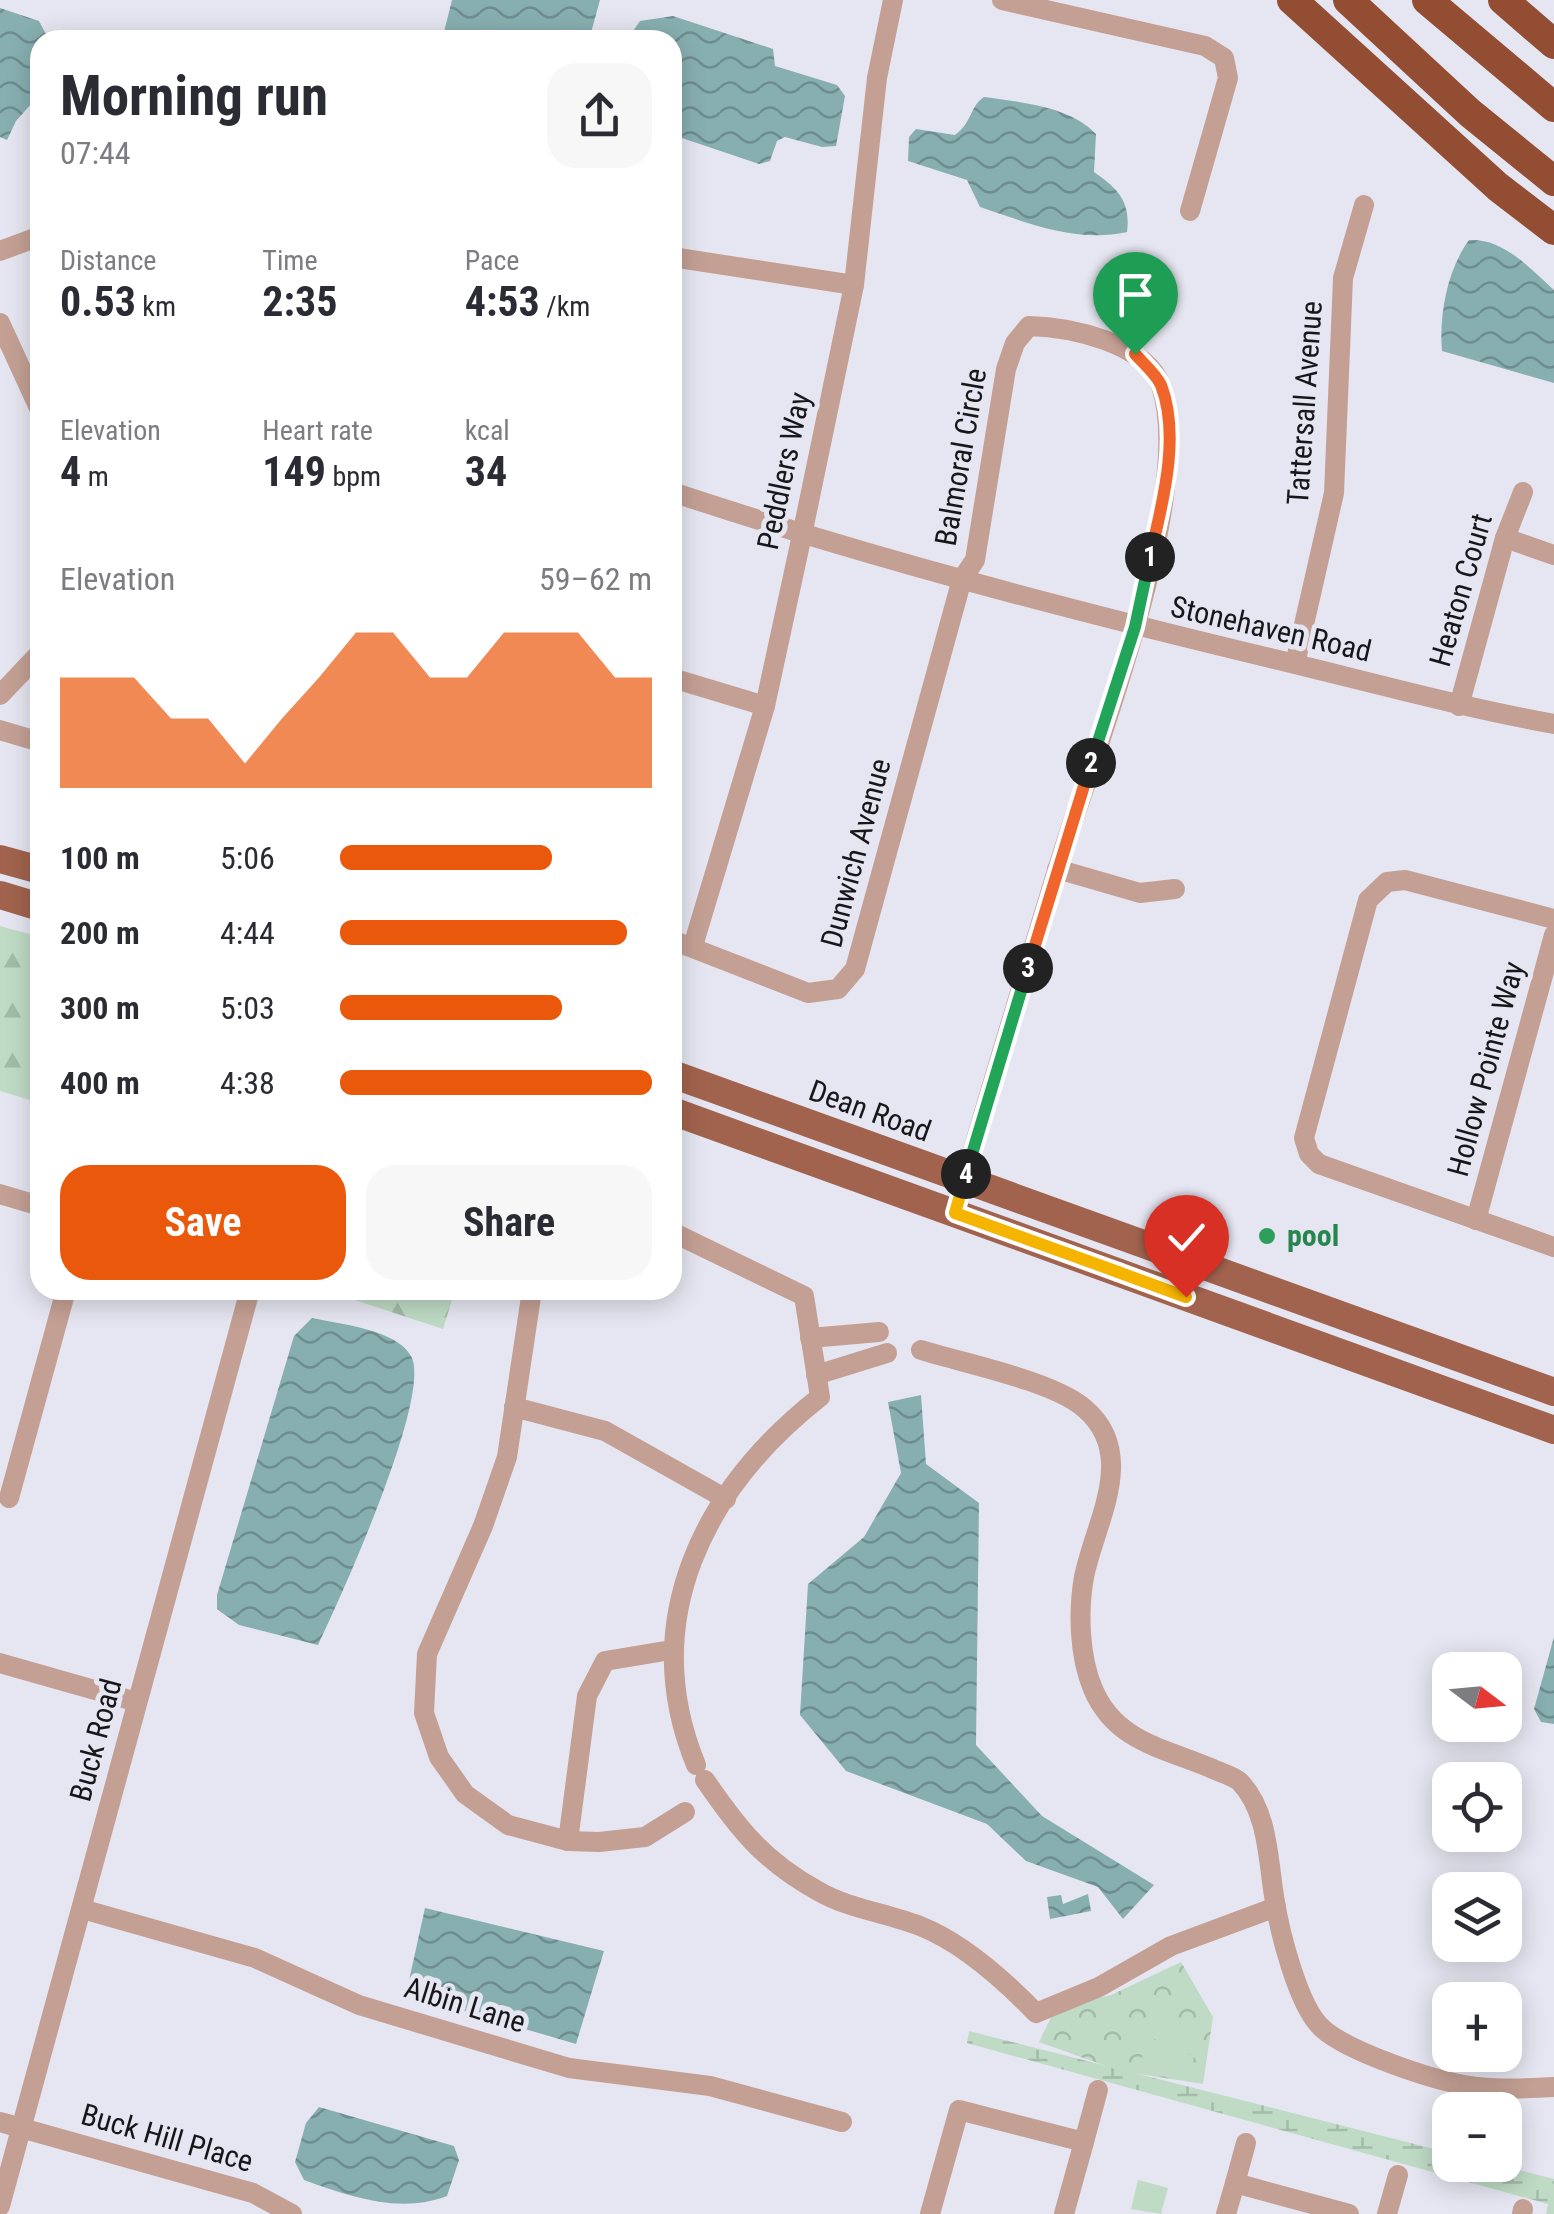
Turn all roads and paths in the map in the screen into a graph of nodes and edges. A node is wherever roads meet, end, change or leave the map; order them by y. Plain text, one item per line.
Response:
1 (893, 0) edge
2 (1002, 0) edge
3 (1292, 0) edge
4 (1348, 0) edge
5 (1427, 0) edge
6 (1503, 0) edge
7 (1554, 44) edge
8 (1554, 107) edge
9 (1554, 181) edge
10 (1498, 187) junction
11 (1364, 204) dead end
12 (1190, 211) dead end
13 (1554, 230) edge
14 (30, 240) edge
15 (0, 251) edge
16 (1554, 253) edge
17 (682, 259) edge
18 (854, 285) junction
19 (0, 323) edge
20 (30, 388) edge
21 (1523, 492) dead end
22 (682, 495) edge
23 (802, 535) junction
24 (1505, 538) junction
25 (1554, 556) edge
26 (962, 579) junction
27 (1135, 627) junction
28 (30, 664) edge
29 (1295, 664) junction
30 (682, 681) edge
31 (0, 696) edge
32 (765, 706) junction
33 (1459, 706) junction
34 (1554, 724) edge
35 (0, 730) edge
36 (30, 739) edge
37 (0, 859) edge
38 (30, 867) edge
39 (1057, 869) junction
40 (1175, 889) dead end
41 (0, 896) edge
42 (30, 904) edge
43 (1554, 919) edge
44 (1554, 935) edge
45 (683, 943) edge
46 (682, 1078) edge
47 (682, 1115) edge
48 (965, 1179) junction
49 (0, 1194) edge
50 (30, 1203) edge
51 (955, 1213) junction
52 (1476, 1220) junction
53 (682, 1237) edge
54 (1554, 1247) edge
55 (63, 1300) edge
56 (247, 1300) edge
57 (530, 1300) edge
58 (879, 1332) dead end
59 (810, 1338) junction
60 (921, 1350) dead end
61 (887, 1353) dead end
62 (816, 1376) junction
63 (1554, 1395) edge
64 (514, 1407) junction
65 (1550, 1428) edge
66 (9, 1498) dead end
67 (726, 1499) junction
68 (671, 1650) junction
69 (0, 1663) edge
70 (137, 1702) junction
71 (685, 1812) dead end
72 (568, 1841) junction
73 (1276, 1907) junction
74 (82, 1909) junction
75 (1554, 2087) edge
76 (1098, 2090) dead end
77 (0, 2122) edge
78 (842, 2122) dead end
79 (22, 2128) junction
80 (1084, 2142) junction
81 (1246, 2143) dead end
82 (1398, 2175) dead end
83 (1234, 2183) junction
84 (0, 2206) edge
85 (292, 2214) edge
86 (930, 2214) edge
87 (1064, 2214) edge
88 (1226, 2214) edge
89 (1349, 2214) edge
90 (1387, 2214) edge

1 - 18 street, Peddlers Way
2 - 12 street
3 - 10 highway
4 - 9 highway
5 - 8 highway
6 - 7 highway
10 - 13 highway
10 - 16 highway
11 - 29 street, Tattersall Avenue
14 - 15 street
17 - 18 street
18 - 23 street, Peddlers Way
19 - 20 street
21 - 24 street, Heaton Court
22 - 23 street, Stonehaven Road
23 - 26 street, Stonehaven Road
23 - 32 street, Peddlers Way
24 - 25 street
24 - 33 street, Heaton Court
26 - 27 street, Stonehaven Road
26 - 27 street, Balmoral Circle
26 - 45 street, Dunwich Avenue
27 - 29 street, Stonehaven Road
27 - 39 street
28 - 31 street
29 - 33 street, Stonehaven Road
30 - 32 street
32 - 45 street, Peddlers Way
33 - 34 street, Stonehaven Road
35 - 36 street
37 - 38 main road
39 - 40 street
39 - 48 street
41 - 42 main road
43 - 52 street
44 - 52 street, Hollow Pointe Way
46 - 48 main road, Dean Road
47 - 51 main road
48 - 51 street
48 - 63 main road, Dean Road
49 - 50 street
51 - 65 main road
52 - 54 street
53 - 59 street
55 - 66 street
56 - 70 street, Buck Road
57 - 64 street
58 - 59 street
59 - 62 street
60 - 73 street
61 - 62 street
62 - 67 street
63 - 65 street
64 - 67 street
64 - 72 street
67 - 68 street
68 - 72 street
68 - 73 street
69 - 70 street
70 - 74 street, Buck Road
71 - 72 street
73 - 75 street
74 - 78 street, Albin Lane
74 - 79 street, Buck Road
76 - 80 street
77 - 79 street, Buck Hill Place
79 - 84 street, Buck Road
79 - 85 street, Buck Hill Place
80 - 86 street
80 - 87 street
81 - 83 street
82 - 90 street
83 - 88 street
83 - 89 street

